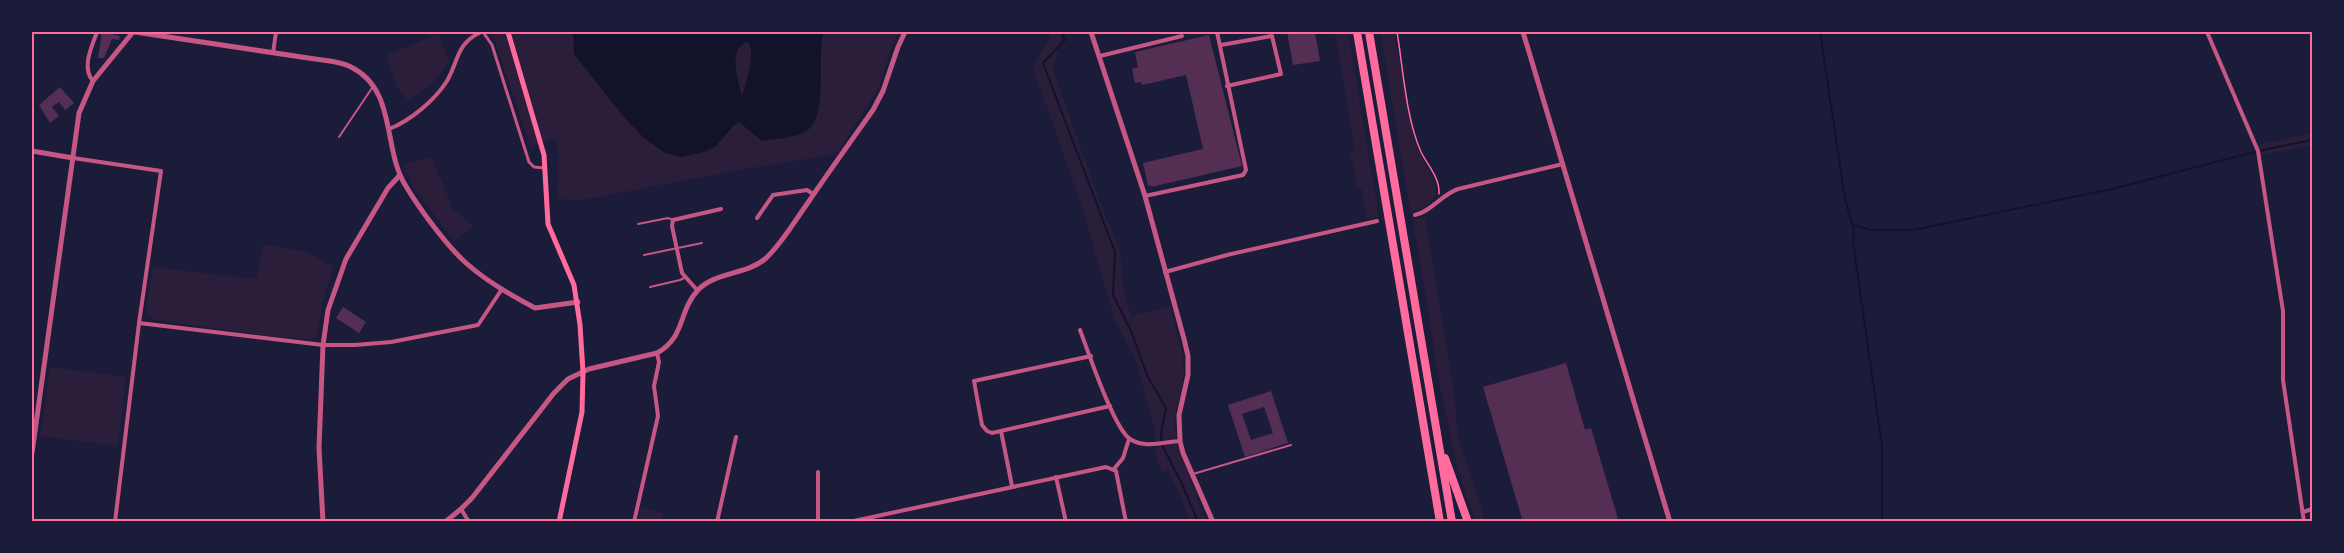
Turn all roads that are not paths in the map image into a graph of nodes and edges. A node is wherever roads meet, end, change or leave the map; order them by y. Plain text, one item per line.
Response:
1 (97, 32) edge
2 (134, 32) edge
3 (276, 32) edge
4 (482, 32) edge
5 (508, 32) edge
6 (905, 32) edge
7 (1091, 32) edge
8 (1217, 32) edge
9 (1357, 32) edge
10 (1369, 32) edge
11 (1523, 32) edge
12 (2207, 32) edge
13 (160, 34) edge
14 (1182, 36) dead end
15 (1221, 45) junction
16 (273, 53) junction
17 (1100, 56) junction
18 (93, 81) junction
19 (373, 85) junction
20 (1227, 86) junction
21 (389, 129) junction
22 (339, 137) dead end
23 (32, 151) edge
24 (73, 158) junction
25 (1563, 164) junction
26 (546, 168) junction
27 (400, 175) junction
28 (813, 194) junction
29 (1145, 196) junction
30 (721, 209) dead end
31 (1414, 215) dead end
32 (757, 218) dead end
33 (673, 220) junction
34 (1377, 221) dead end
35 (638, 224) dead end
36 (702, 243) dead end
37 (677, 248) junction
38 (644, 255) dead end
39 (1165, 272) junction
40 (684, 278) junction
41 (650, 286) dead end
42 (503, 288) junction
43 (697, 291) junction
44 (578, 302) junction
45 (139, 323) junction
46 (1080, 330) dead end
47 (324, 345) junction
48 (657, 353) junction
49 (1090, 356) junction
50 (583, 372) junction
51 (35, 405) edge
52 (1110, 406) junction
53 (1001, 431) junction
54 (736, 437) dead end
55 (1129, 439) junction
56 (1438, 440) junction
57 (1180, 441) junction
58 (1291, 445) dead end
59 (32, 453) edge
60 (1114, 469) junction
61 (818, 472) dead end
62 (1193, 474) junction
63 (1056, 477) junction
64 (1012, 486) junction
65 (461, 509) junction
66 (2313, 509) edge
67 (2303, 512) junction
68 (115, 522) edge
69 (323, 522) edge
70 (445, 522) edge
71 (469, 522) edge
72 (559, 522) edge
73 (634, 522) edge
74 (717, 522) edge
75 (818, 522) edge
76 (849, 522) edge
77 (1066, 522) edge
78 (1126, 522) edge
79 (1213, 522) edge
80 (1440, 522) edge
81 (1452, 522) edge
82 (1467, 522) edge
83 (1670, 522) edge
84 (2304, 522) edge

1 - 18 street
2 - 13 street
2 - 18 street
3 - 16 street
4 - 21 street
4 - 26 street
5 - 26 main road
6 - 28 street
7 - 17 street
8 - 15 street
9 - 80 highway
10 - 56 highway
11 - 25 street
12 - 67 street
13 - 16 street
14 - 17 street
15 - 20 street
15 - 20 street
16 - 19 street
17 - 29 street
18 - 24 street
19 - 21 street
19 - 22 lane
20 - 29 street
21 - 27 street
23 - 24 street
24 - 45 street
24 - 51 street
25 - 31 street
25 - 83 street
26 - 44 main road
27 - 42 street
27 - 47 street
28 - 32 street
28 - 43 street
29 - 39 street
30 - 33 street
33 - 35 lane
33 - 37 street
34 - 39 street
36 - 37 lane
37 - 38 lane
37 - 40 street
39 - 57 street
40 - 41 lane
40 - 43 street
42 - 44 street
42 - 47 street
43 - 48 street
44 - 50 main road
45 - 47 street
45 - 68 street
46 - 49 street
47 - 69 street
48 - 50 street
48 - 73 street
49 - 52 street
49 - 53 street
50 - 65 street
50 - 72 main road
51 - 59 street
52 - 53 street
52 - 55 street
53 - 64 street
54 - 74 street
55 - 57 street
55 - 60 street
56 - 81 highway
56 - 82 highway
57 - 62 street
58 - 62 lane
60 - 63 street
60 - 78 street
61 - 75 street
62 - 79 street
63 - 64 street
63 - 77 street
64 - 76 street
65 - 70 street
65 - 71 street
66 - 67 street
67 - 84 street

